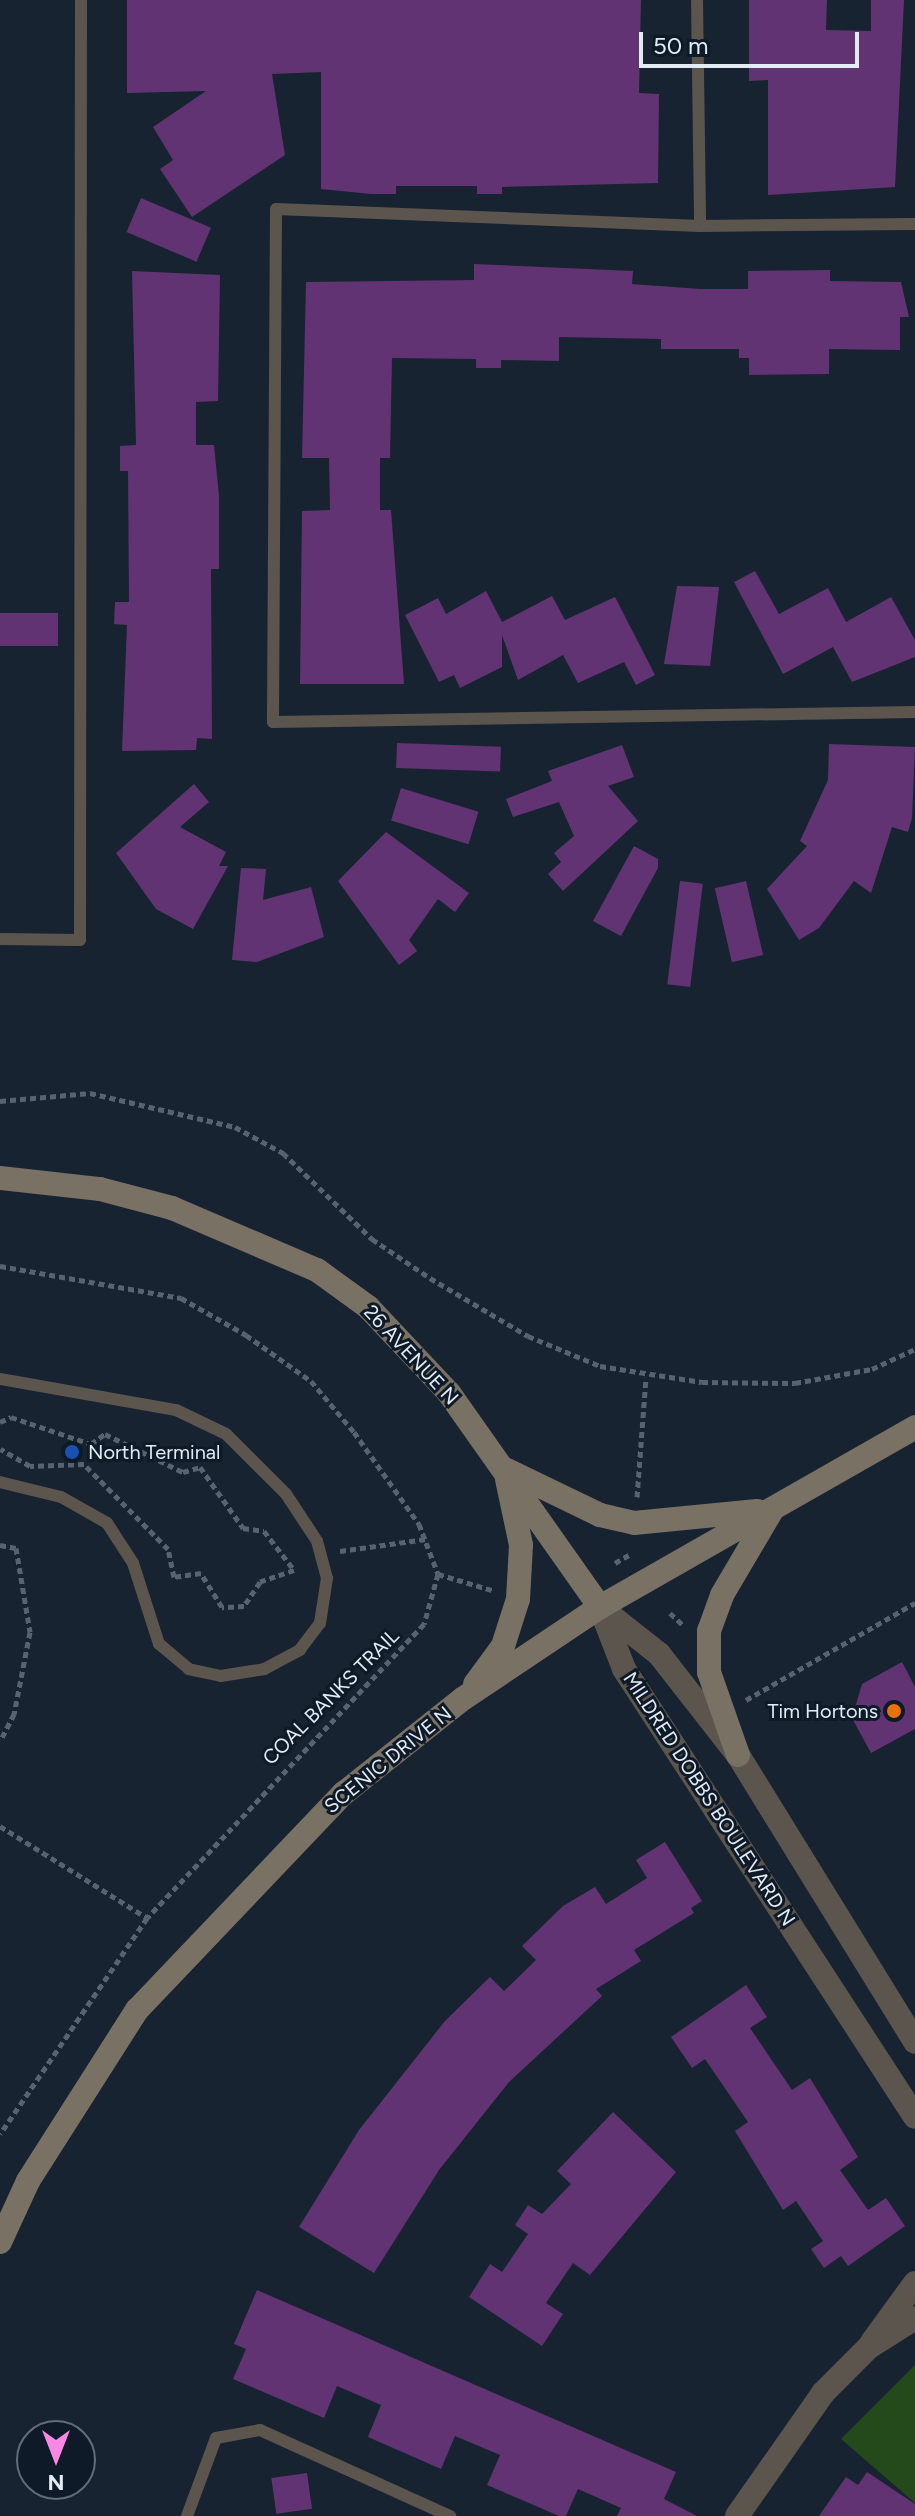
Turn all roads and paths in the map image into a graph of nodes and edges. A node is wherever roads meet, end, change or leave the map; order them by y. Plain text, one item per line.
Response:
1 (81, 0) edge
2 (697, 0) edge
3 (915, 224) edge
4 (700, 226) junction
5 (915, 712) edge
6 (0, 939) edge
7 (0, 1101) edge
8 (0, 1178) edge
9 (0, 1266) edge
10 (915, 1349) edge
11 (646, 1377) junction
12 (0, 1379) edge
13 (0, 1422) edge
14 (915, 1427) edge
15 (0, 1449) edge
16 (505, 1468) junction
17 (0, 1482) edge
18 (773, 1508) junction
19 (636, 1510) dead end
20 (426, 1539) junction
21 (0, 1545) edge
22 (338, 1552) dead end
23 (629, 1555) dead end
24 (615, 1563) dead end
25 (438, 1574) junction
26 (504, 1593) dead end
27 (915, 1603) edge
28 (600, 1607) junction
29 (670, 1613) dead end
30 (678, 1624) dead end
31 (464, 1698) junction
32 (744, 1701) dead end
33 (0, 1741) edge
34 (738, 1755) junction
35 (0, 1826) edge
36 (147, 1918) junction
37 (915, 2042) edge
38 (915, 2117) edge
39 (0, 2134) edge
40 (0, 2242) edge
41 (915, 2283) edge
42 (915, 2318) edge
43 (869, 2347) junction
44 (187, 2516) edge
45 (450, 2516) edge
46 (737, 2516) edge

1 - 6 lane
2 - 4 lane
3 - 4 lane
4 - 5 lane
7 - 11 path
8 - 16 main road, 26 AVENUE N
9 - 20 path
10 - 11 path
11 - 19 path
12 - 17 lane
13 - 15 path
14 - 18 main road, SCENIC DRIVE N
16 - 18 main road
16 - 28 main road, 26 AVENUE N
16 - 31 main road
18 - 28 main road, SCENIC DRIVE N
18 - 34 main road
20 - 22 path
20 - 25 path
21 - 33 path
23 - 24 path
25 - 26 path
25 - 36 path, COAL BANKS TRAIL
27 - 32 path
28 - 31 main road, SCENIC DRIVE N
28 - 34 street, MILDRED DOBBS BOULEVARD N
28 - 38 street, MILDRED DOBBS BOULEVARD N
29 - 30 path
31 - 40 main road, SCENIC DRIVE N
34 - 37 street, MILDRED DOBBS BOULEVARD N
35 - 36 path
36 - 39 path, COAL BANKS TRAIL
41 - 43 street
42 - 43 street
43 - 46 street
44 - 45 lane

